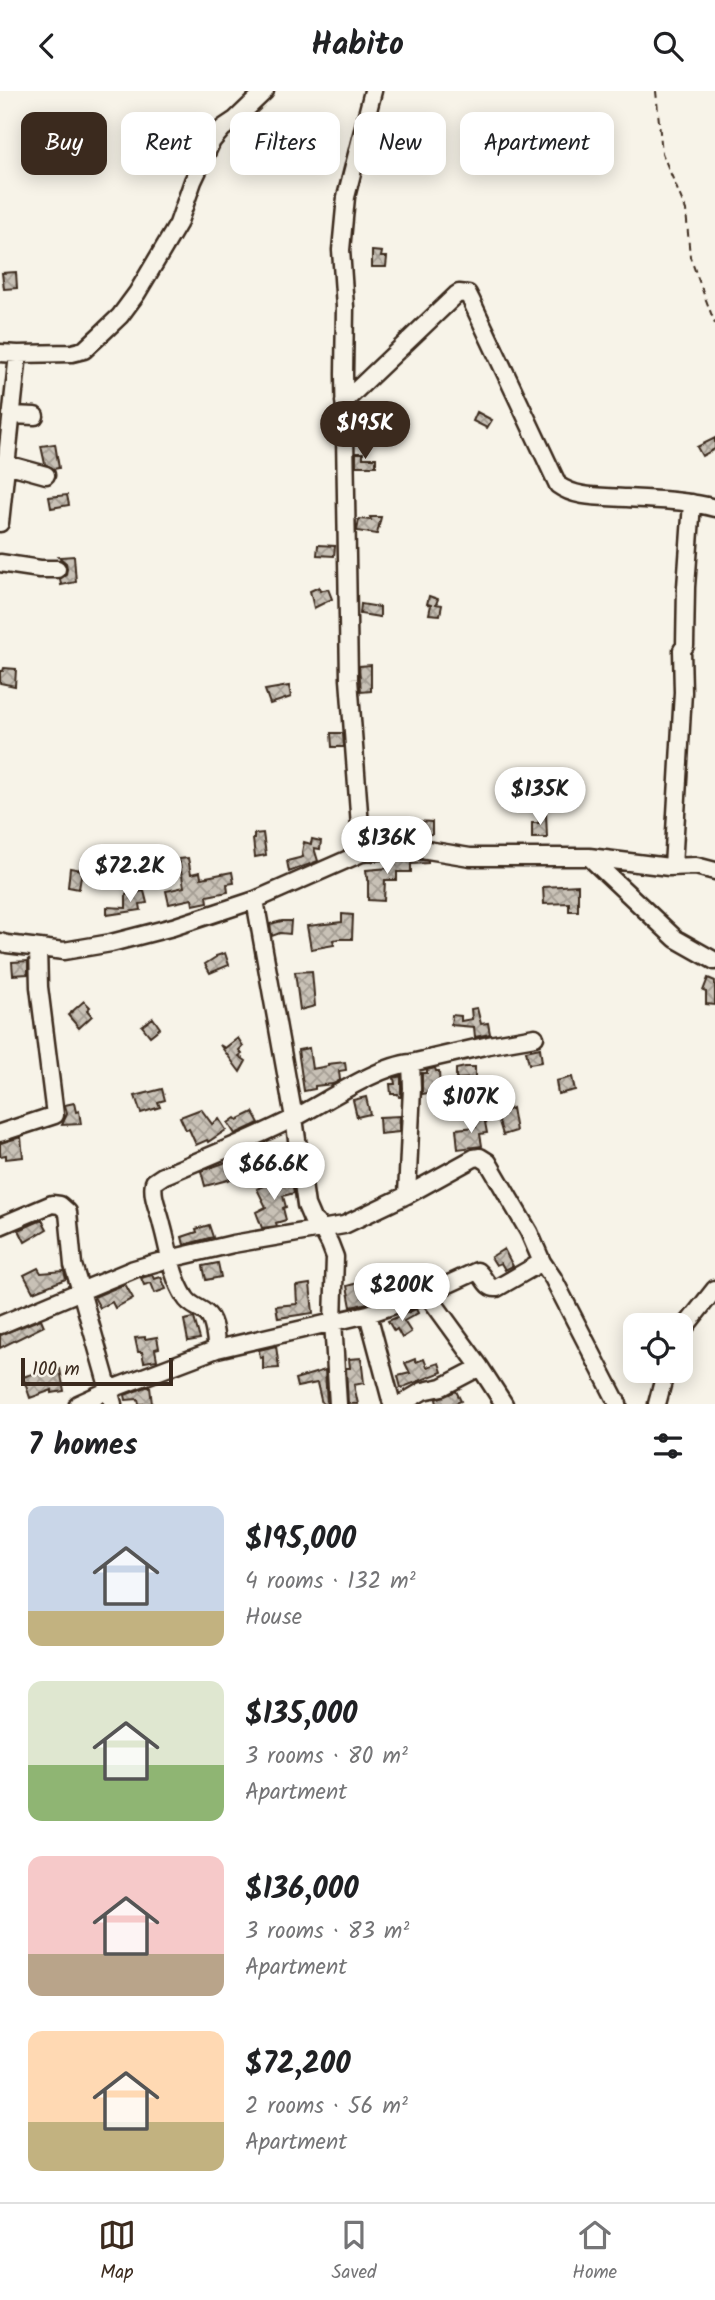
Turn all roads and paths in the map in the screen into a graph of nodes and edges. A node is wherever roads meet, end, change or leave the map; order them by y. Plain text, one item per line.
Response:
1 (265, 91) edge
2 (373, 91) edge
3 (656, 91) edge
4 (715, 324) edge
5 (0, 353) edge
6 (18, 355) junction
7 (344, 402) junction
8 (11, 415) junction
9 (35, 416) dead end
10 (6, 464) junction
11 (46, 475) dead end
12 (692, 503) junction
13 (715, 508) edge
14 (0, 523) edge
15 (0, 563) edge
16 (57, 569) dead end
17 (362, 853) junction
18 (589, 857) junction
19 (673, 867) junction
20 (715, 871) edge
21 (255, 900) junction
22 (0, 941) edge
23 (38, 948) junction
24 (715, 961) edge
25 (535, 1037) dead end
26 (411, 1063) junction
27 (294, 1118) junction
28 (0, 1133) edge
29 (407, 1195) junction
30 (0, 1226) edge
31 (321, 1227) junction
32 (169, 1259) junction
33 (542, 1262) junction
34 (715, 1289) edge
35 (81, 1290) junction
36 (427, 1294) junction
37 (368, 1314) junction
38 (693, 1317) edge
39 (333, 1321) junction
40 (0, 1325) edge
41 (217, 1349) junction
42 (480, 1367) junction
43 (663, 1383) edge
44 (111, 1397) edge
45 (78, 1404) edge
46 (338, 1404) edge
47 (392, 1404) edge
48 (401, 1404) edge
49 (504, 1404) edge
50 (618, 1404) edge
51 (657, 1404) edge

1 - 6 street
2 - 7 street
3 - 4 path
5 - 6 street
6 - 8 street
7 - 12 street
7 - 17 street
8 - 9 street
8 - 10 street
10 - 11 street
10 - 14 street
12 - 13 street
12 - 19 street
15 - 16 street
17 - 18 street
17 - 21 street
18 - 19 street
18 - 24 street
19 - 20 street
21 - 23 street
21 - 27 street
22 - 23 street
23 - 28 street
25 - 26 street
26 - 27 street
26 - 29 street
27 - 31 street
27 - 32 street
29 - 31 street
29 - 33 street
30 - 35 street
31 - 32 street
31 - 39 street
32 - 35 street
32 - 41 street
33 - 36 street
33 - 50 street
34 - 38 street
35 - 40 street
35 - 44 street
36 - 37 street
36 - 42 street
37 - 39 street
37 - 47 street
39 - 41 street
39 - 46 street
41 - 44 street
42 - 48 street
42 - 49 street
43 - 51 street
44 - 45 street

